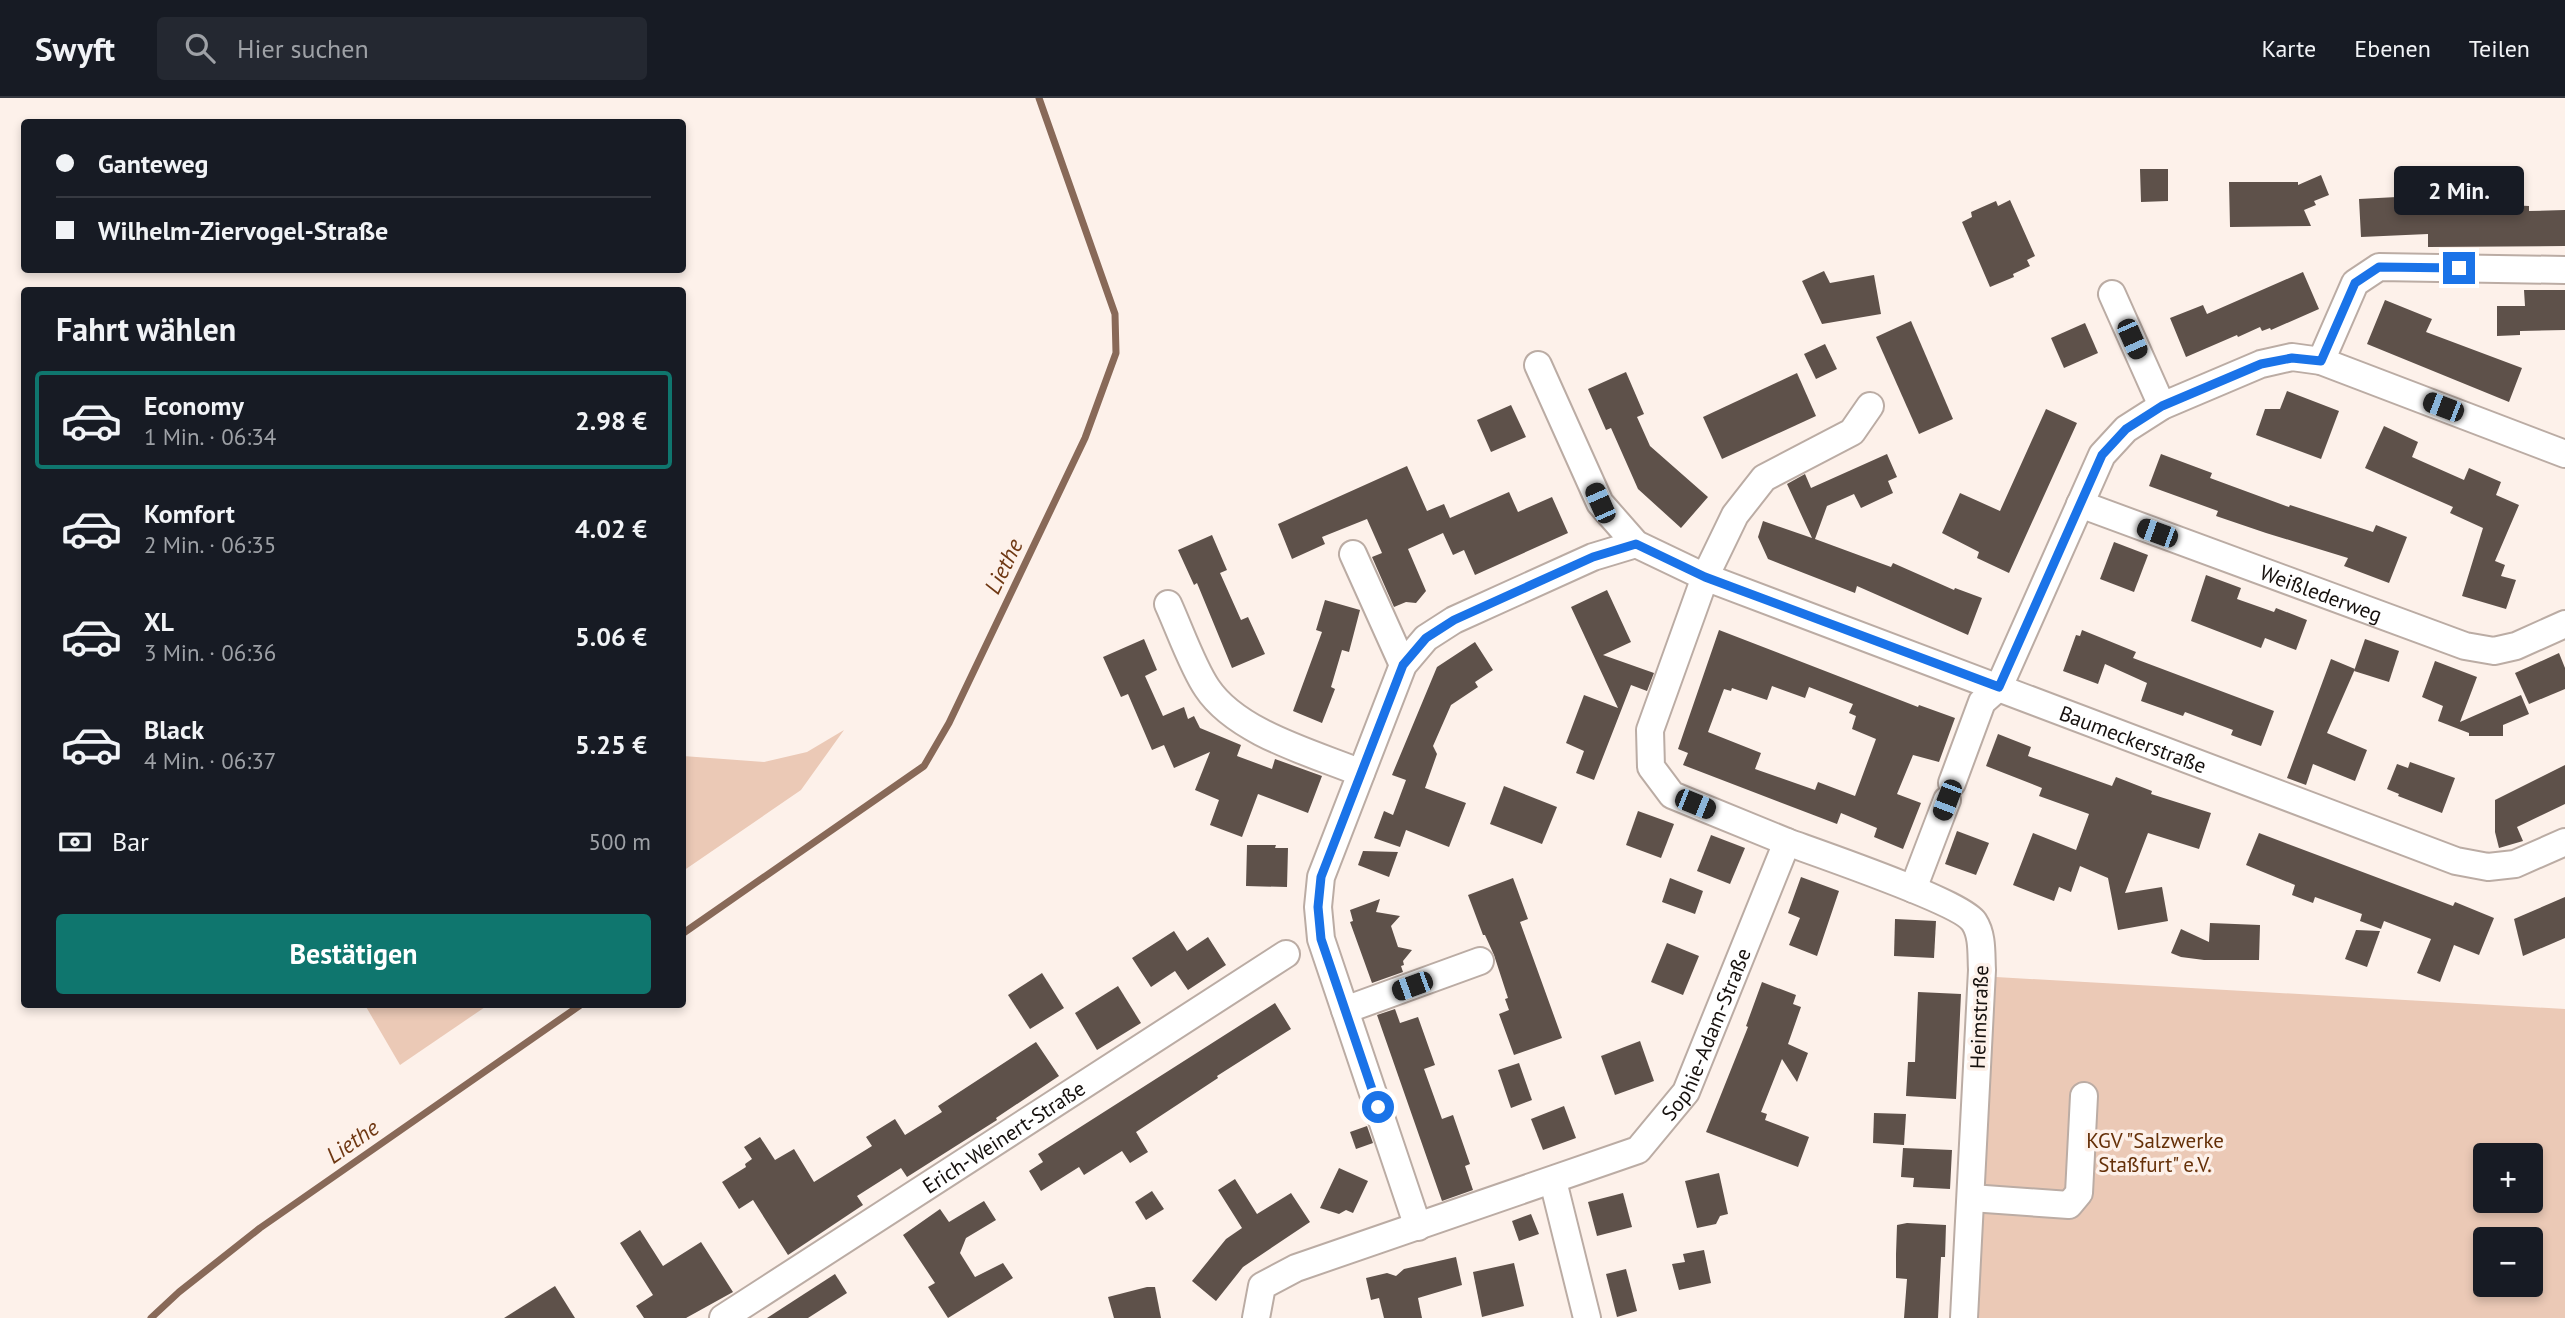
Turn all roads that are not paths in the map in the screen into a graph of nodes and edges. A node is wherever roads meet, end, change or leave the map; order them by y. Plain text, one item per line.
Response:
1 (2565, 270) edge
2 (2112, 294) dead end
3 (2321, 361) junction
4 (1538, 365) dead end
5 (1870, 406) dead end
6 (2162, 406) junction
7 (2565, 454) edge
8 (2080, 504) junction
9 (1636, 544) junction
10 (1353, 554) dead end
11 (1705, 577) junction
12 (1168, 604) dead end
13 (2565, 624) edge
14 (1403, 665) junction
15 (1999, 687) junction
16 (1361, 773) junction
17 (1787, 842) junction
18 (2565, 842) edge
19 (1913, 890) junction
20 (1286, 954) dead end
21 (1480, 961) dead end
22 (1345, 1010) junction
23 (2084, 1096) dead end
24 (1553, 1181) junction
25 (1971, 1198) junction
26 (1418, 1227) junction
27 (755, 1310) edge
28 (723, 1318) edge
29 (1256, 1318) edge
30 (1587, 1318) edge
31 (1964, 1318) edge

1 - 3 street
2 - 6 street
3 - 6 street
3 - 7 street
4 - 9 street, Baumeckerstraße
5 - 11 street
6 - 8 street
8 - 13 street, Weißlederweg
8 - 15 street
9 - 11 street, Baumeckerstraße
9 - 14 street
10 - 14 street
11 - 15 street, Baumeckerstraße
11 - 17 street
12 - 16 street
14 - 16 street
15 - 18 street, Baumeckerstraße
15 - 19 street
16 - 22 street
17 - 19 street, Heimstraße
17 - 24 street, Sophie-Adam-Straße
19 - 25 street, Heimstraße
20 - 27 street, Erich-Weinert-Straße
21 - 22 street
22 - 26 street
23 - 25 street
24 - 26 street, Sophie-Adam-Straße
24 - 30 street
25 - 31 street, Heimstraße
26 - 29 street, Sophie-Adam-Straße
27 - 28 street, Erich-Weinert-Straße

